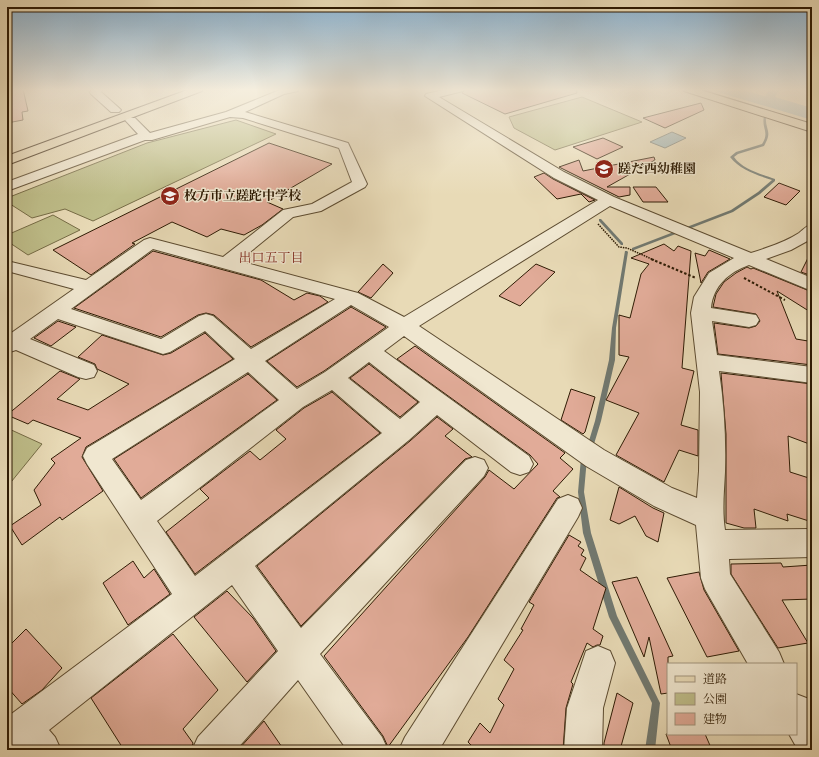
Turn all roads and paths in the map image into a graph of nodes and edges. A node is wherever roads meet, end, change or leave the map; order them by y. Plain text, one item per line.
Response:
1 (78, 124) edge
2 (85, 124) edge
3 (93, 124) edge
4 (132, 124) edge
5 (192, 124) edge
6 (276, 124) edge
7 (476, 124) edge
8 (800, 124) edge
9 (812, 128) edge
10 (50, 132) dead end
11 (145, 137) junction
12 (7, 153) edge
13 (7, 161) edge
14 (7, 187) edge
15 (609, 200) junction
16 (588, 213) junction
17 (812, 229) edge
18 (228, 263) junction
19 (738, 264) junction
20 (7, 266) edge
21 (710, 283) junction
22 (812, 285) edge
23 (90, 287) junction
24 (351, 296) junction
25 (785, 300) dead end
26 (56, 311) junction
27 (702, 312) junction
28 (749, 320) dead end
29 (404, 326) junction
30 (11, 344) edge
31 (369, 351) junction
32 (249, 360) junction
33 (708, 362) junction
34 (86, 371) dead end
35 (812, 376) edge
36 (332, 378) junction
37 (294, 401) junction
38 (437, 401) junction
39 (400, 433) junction
40 (520, 464) dead end
41 (475, 468) dead end
42 (568, 508) dead end
43 (709, 517) junction
44 (139, 518) junction
45 (812, 543) edge
46 (712, 545) junction
47 (235, 564) junction
48 (192, 598) junction
49 (299, 653) junction
50 (598, 663) dead end
51 (766, 663) edge
52 (797, 714) edge
53 (812, 739) edge
54 (24, 742) edge
55 (211, 750) edge
56 (369, 750) edge
57 (418, 750) edge
58 (583, 750) edge

1 - 10 main road
2 - 12 main road
3 - 13 main road
4 - 11 street
5 - 11 street
6 - 18 street
7 - 15 street
8 - 9 main road
11 - 14 street
15 - 16 street
15 - 19 street
16 - 21 path
16 - 29 street
17 - 19 street
18 - 23 street
18 - 24 street
19 - 21 street
19 - 22 street
19 - 25 path
20 - 23 street
21 - 27 street
23 - 26 street
24 - 29 street
24 - 32 street
26 - 30 street
26 - 32 street
27 - 28 street
27 - 33 street
29 - 31 street
29 - 43 street
30 - 34 street
31 - 36 street
31 - 38 street
32 - 37 street
32 - 44 street
33 - 35 street
33 - 43 street
36 - 37 street
36 - 39 street
37 - 44 street
38 - 39 street
38 - 40 street
39 - 47 street
41 - 49 street
42 - 57 street
43 - 46 street
44 - 48 street
45 - 46 street
46 - 51 street
47 - 48 street
47 - 49 street
48 - 54 street
49 - 55 street
49 - 56 street
50 - 58 street
52 - 53 street

